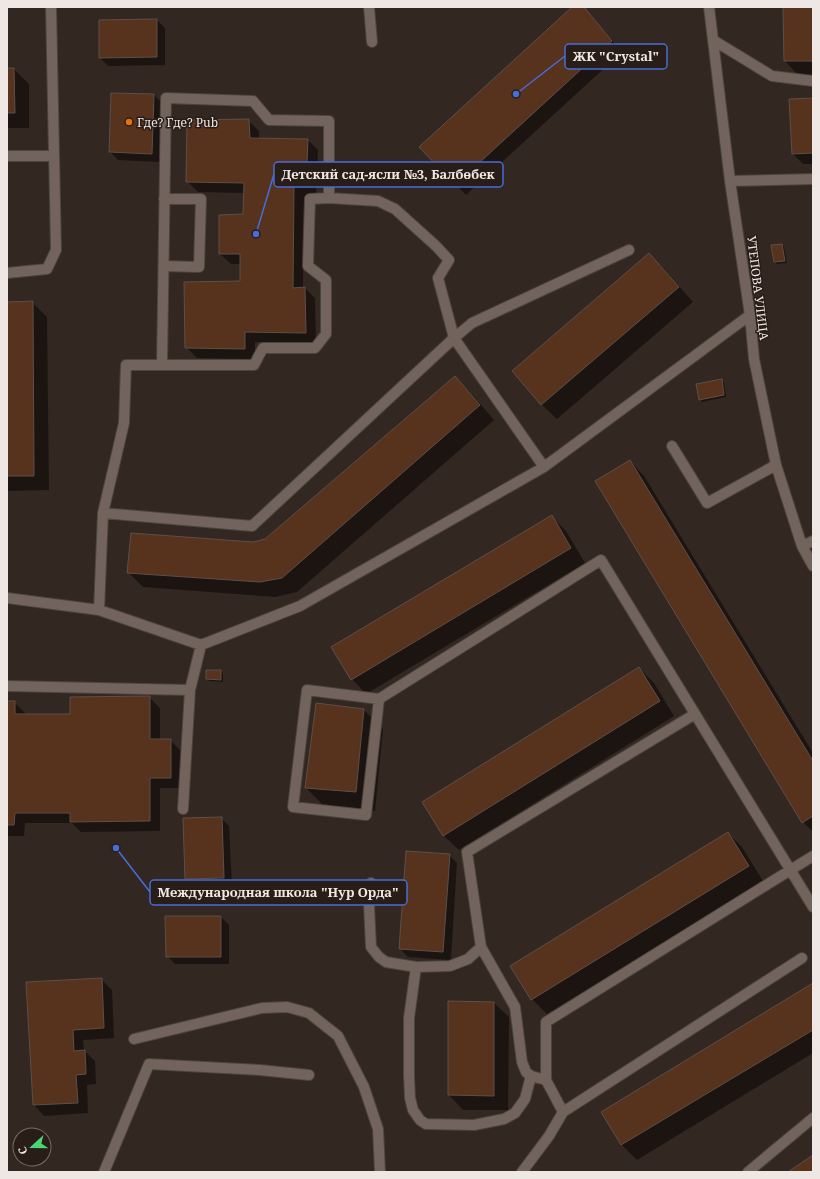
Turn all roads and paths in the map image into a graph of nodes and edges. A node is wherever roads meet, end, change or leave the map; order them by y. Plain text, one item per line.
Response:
1 (51, 7) edge
2 (369, 7) edge
3 (709, 7) edge
4 (713, 40) junction
5 (372, 42) dead end
6 (813, 81) edge
7 (7, 156) edge
8 (54, 156) junction
9 (813, 179) edge
10 (730, 181) junction
11 (329, 198) junction
12 (164, 199) junction
13 (629, 250) dead end
14 (164, 266) junction
15 (7, 273) edge
16 (750, 316) junction
17 (454, 338) junction
18 (162, 365) junction
19 (672, 446) dead end
20 (776, 465) junction
21 (544, 467) junction
22 (104, 513) junction
23 (813, 540) edge
24 (802, 546) junction
25 (813, 566) edge
26 (7, 598) edge
27 (99, 610) junction
28 (201, 646) junction
29 (7, 686) edge
30 (190, 690) junction
31 (379, 699) junction
32 (695, 714) junction
33 (183, 809) dead end
34 (813, 856) edge
35 (790, 870) junction
36 (371, 883) dead end
37 (813, 907) edge
38 (481, 947) junction
39 (802, 958) dead end
40 (416, 967) junction
41 (134, 1039) dead end
42 (309, 1076) dead end
43 (531, 1076) junction
44 (546, 1080) junction
45 (562, 1112) junction
46 (813, 1118) edge
47 (104, 1172) edge
48 (380, 1172) edge
49 (522, 1172) edge
50 (748, 1172) edge

1 - 8 street
2 - 5 street
3 - 4 street, УТЕПОВА УЛИЦА
4 - 6 street
4 - 10 street, УТЕПОВА УЛИЦА
7 - 8 street
8 - 15 street
9 - 10 street
10 - 16 street, УТЕПОВА УЛИЦА
11 - 12 street
11 - 17 street
11 - 18 street
12 - 14 street
12 - 14 street
13 - 17 street
14 - 18 street
16 - 20 street, УТЕПОВА УЛИЦА
16 - 21 street
17 - 21 street
17 - 22 street
18 - 22 street
19 - 20 street
20 - 24 street, УТЕПОВА УЛИЦА
21 - 28 street
22 - 27 street
23 - 24 street
24 - 25 street, УТЕПОВА УЛИЦА
26 - 27 street
27 - 28 street
28 - 30 street
29 - 30 street
30 - 33 street
31 - 31 street
31 - 32 street
32 - 35 street
32 - 38 street
34 - 35 street
35 - 37 street
35 - 44 street
36 - 40 street
38 - 40 street
38 - 43 street
39 - 45 street
40 - 43 street
41 - 48 street
42 - 47 street
43 - 44 street
44 - 45 street
45 - 49 street
46 - 50 street

